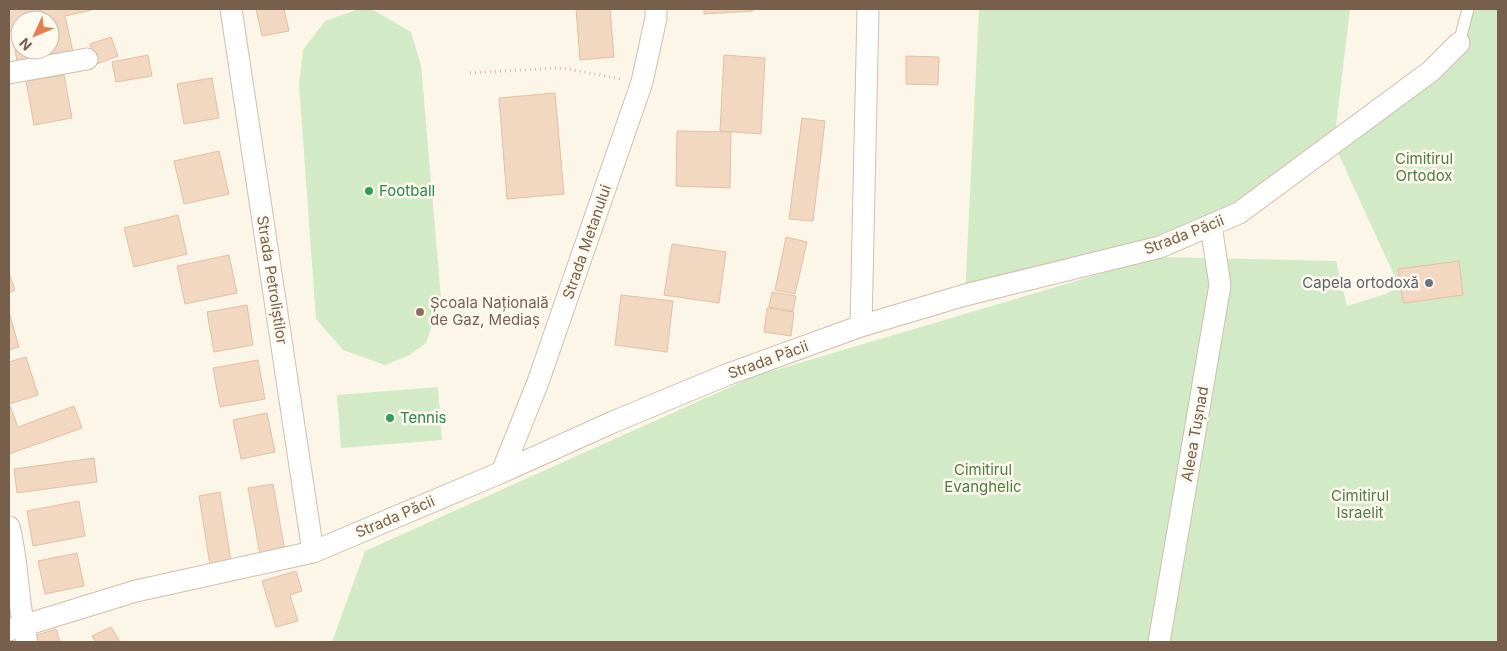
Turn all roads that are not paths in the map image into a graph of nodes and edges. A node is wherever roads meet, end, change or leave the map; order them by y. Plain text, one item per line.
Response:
1 (231, 9) edge
2 (656, 9) edge
3 (868, 9) edge
4 (1468, 9) edge
5 (1459, 43) joint
6 (87, 59) dead end
7 (9, 73) edge
8 (1211, 225) junction
9 (861, 326) junction
10 (502, 472) junction
11 (9, 527) edge
12 (313, 552) junction
13 (19, 633) edge
14 (1159, 642) edge

1 - 12 street, Strada Petroliștilor
2 - 10 street, Strada Metanului
3 - 9 street
4 - 5 lane, Strada Păcii
5 - 8 street, Strada Păcii
6 - 7 street
8 - 9 street, Strada Păcii
8 - 14 street, Aleea Tușnad
9 - 10 street, Strada Păcii
10 - 12 street, Strada Păcii
11 - 13 street
12 - 13 street, Strada Păcii

